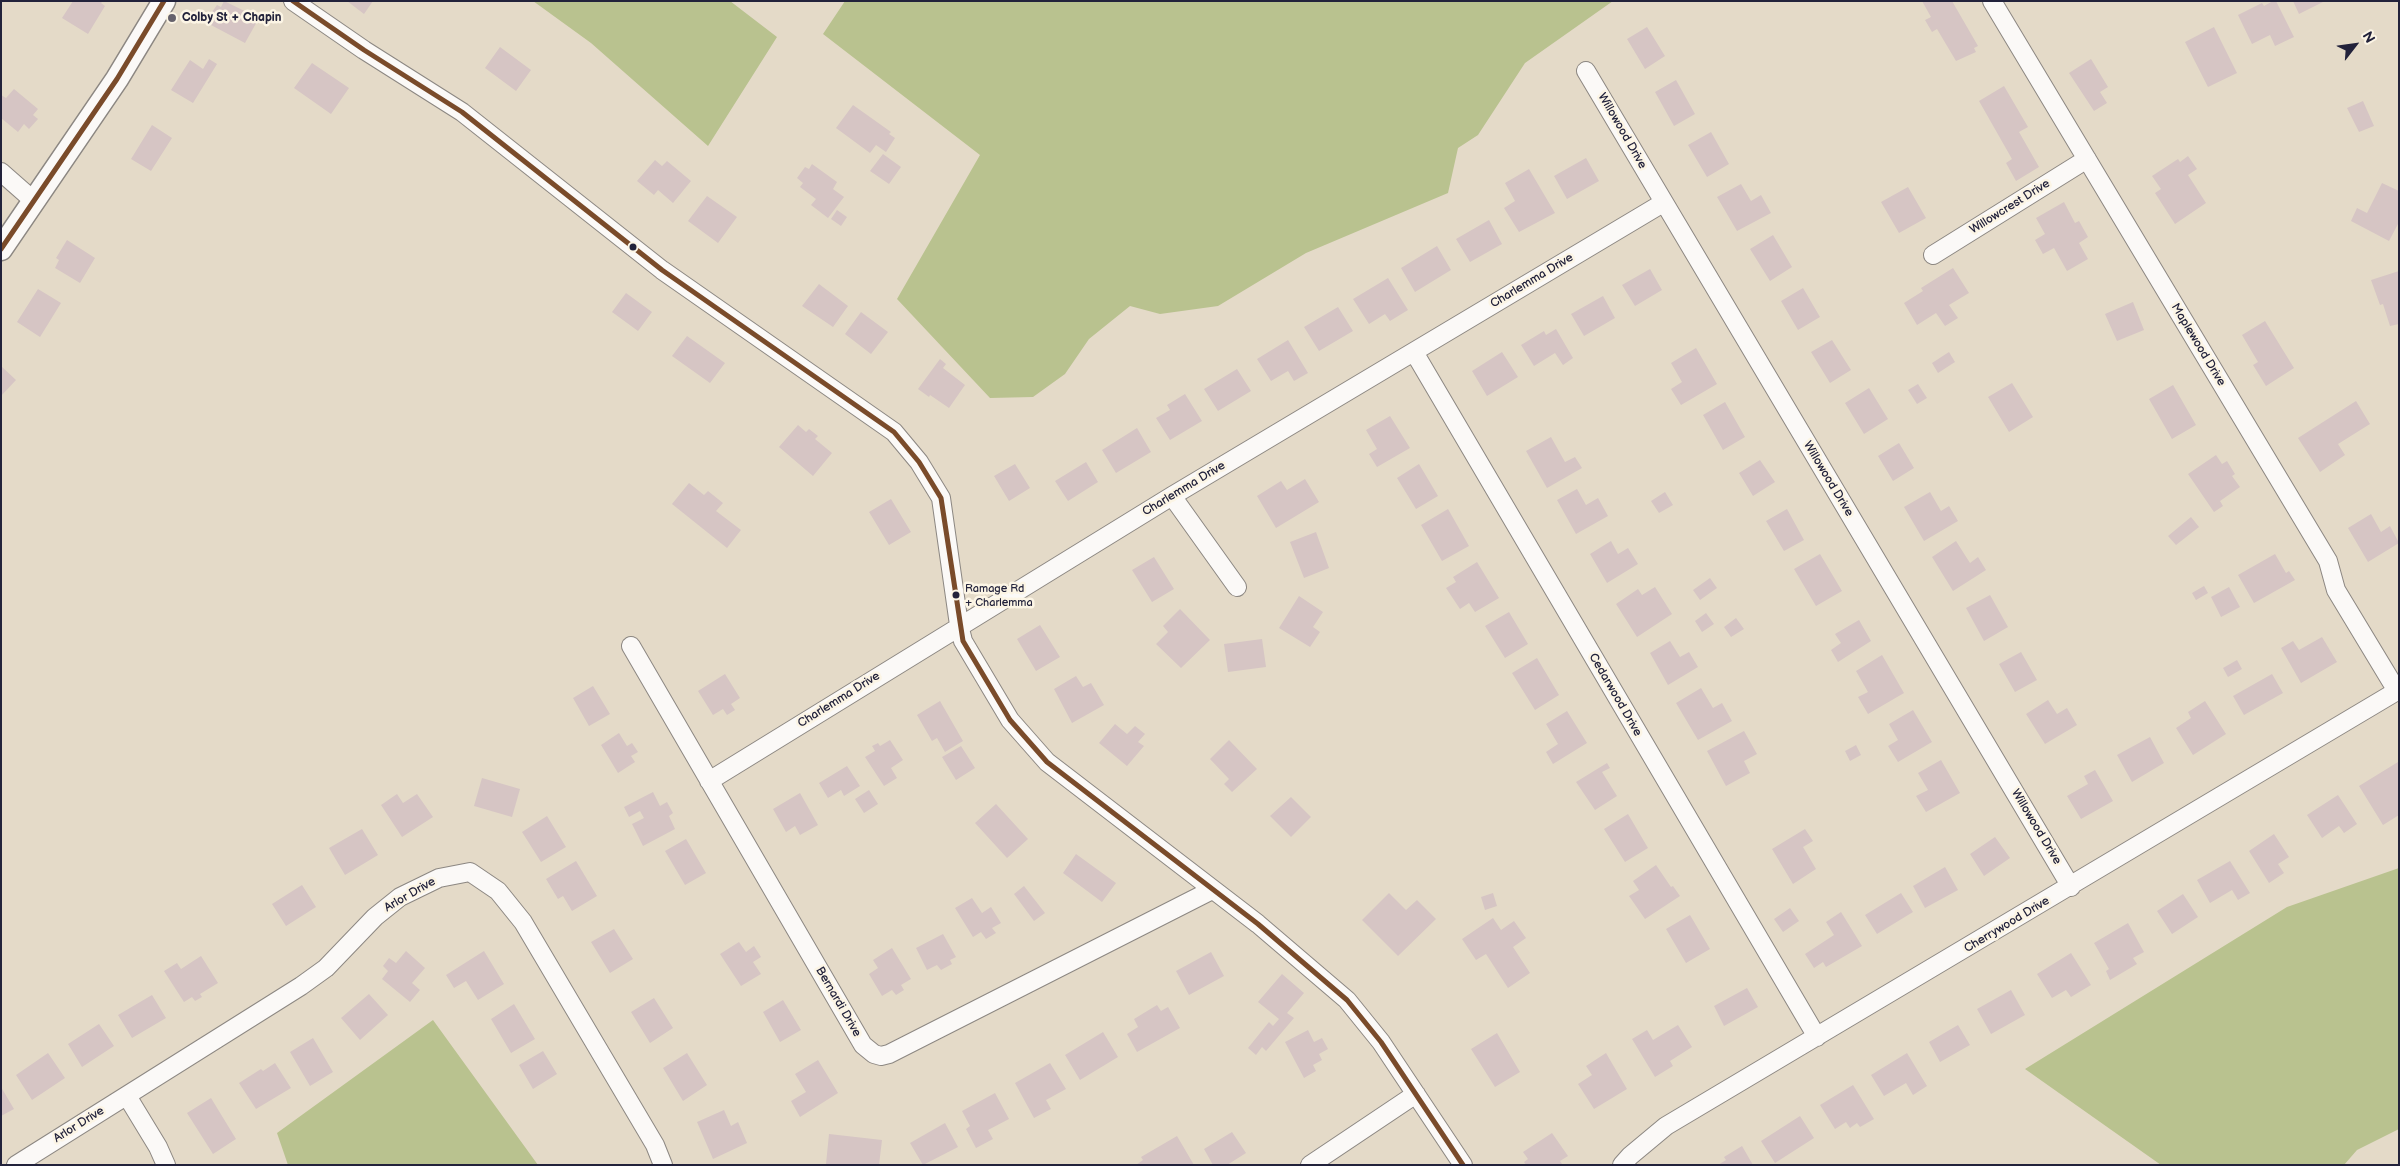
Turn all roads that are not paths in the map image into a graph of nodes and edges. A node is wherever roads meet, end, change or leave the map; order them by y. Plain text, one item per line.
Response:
1 (164, 1) edge
2 (294, 1) edge
3 (1992, 1) edge
4 (1586, 71) dead end
5 (2087, 159) junction
6 (1, 172) edge
7 (34, 200) junction
8 (1664, 202) junction
9 (1, 249) edge
10 (1933, 255) dead end
11 (1414, 352) junction
12 (1172, 496) junction
13 (1237, 587) dead end
14 (959, 626) junction
15 (631, 646) dead end
16 (2397, 690) joint
17 (709, 781) junction
18 (2071, 887) junction
19 (1212, 890) junction
20 (1817, 1037) junction
21 (1416, 1094) junction
22 (127, 1096) junction
23 (16, 1165) edge
24 (166, 1165) edge
25 (663, 1165) edge
26 (1310, 1165) edge
27 (1463, 1165) edge
28 (1622, 1165) edge

1 - 7 street
2 - 14 street
3 - 5 street, Maplewood Drive
4 - 8 street, Willowood Drive
5 - 10 street, Willowcrest Drive
5 - 16 street, Maplewood Drive
6 - 7 street
7 - 9 street
8 - 11 street, Charlemma Drive
8 - 18 street, Willowood Drive
11 - 12 street, Charlemma Drive
11 - 20 street, Cedarwood Drive
12 - 13 street
12 - 14 street, Charlemma Drive
14 - 17 street, Charlemma Drive
14 - 19 street
15 - 17 street, Bernardi Drive
16 - 18 street, Cherrywood Drive
17 - 19 street, Bernardi Drive
18 - 20 street, Cherrywood Drive
19 - 21 street
20 - 28 street, Cherrywood Drive
21 - 26 street
21 - 27 street
22 - 23 street, Arlor Drive
22 - 24 street
22 - 25 street, Arlor Drive

